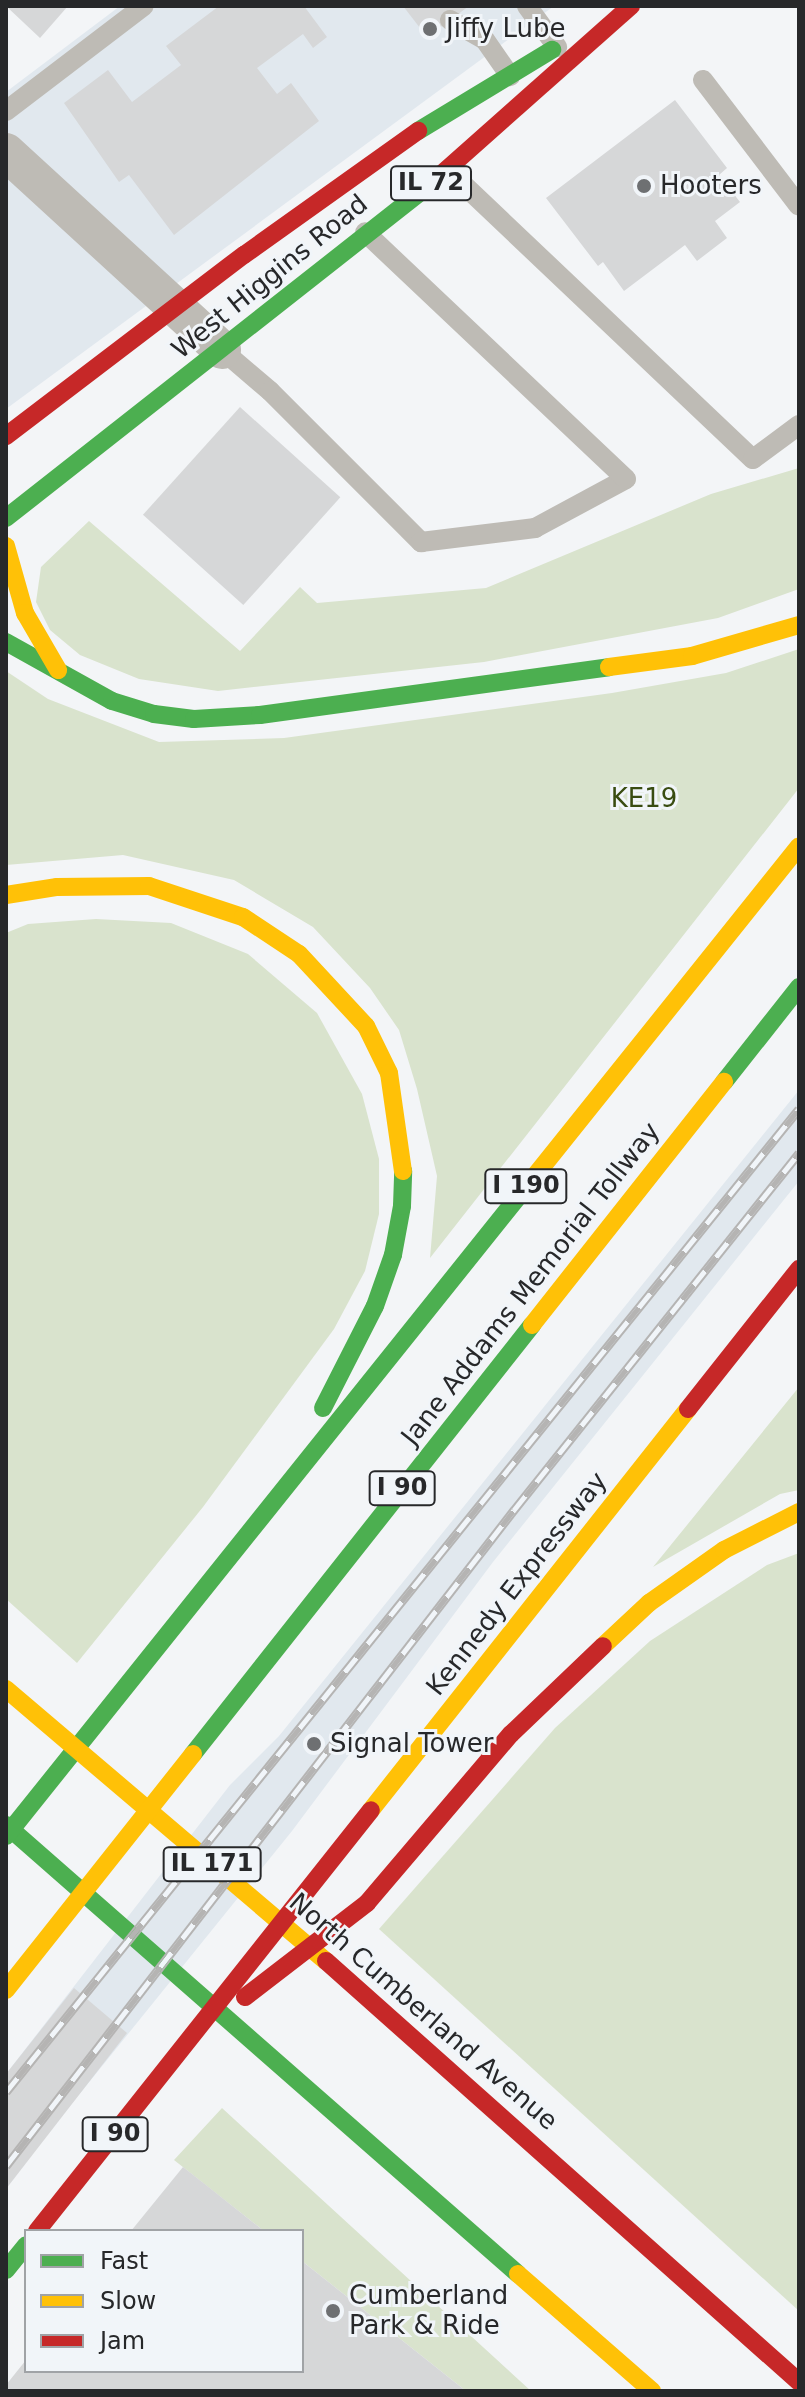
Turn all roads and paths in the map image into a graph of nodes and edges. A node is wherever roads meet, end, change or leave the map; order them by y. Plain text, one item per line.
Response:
1 (144, 6) edge
2 (527, 6) edge
3 (629, 6) edge
4 (450, 20) dead end
5 (557, 47) junction
6 (510, 76) junction
7 (703, 80) dead end
8 (6, 111) edge
9 (6, 152) edge
10 (448, 170) junction
11 (799, 206) edge
12 (365, 232) junction
13 (176, 307) junction
14 (222, 350) junction
15 (799, 425) edge
16 (6, 436) edge
17 (10, 515) edge
18 (6, 532) edge
19 (6, 546) edge
20 (799, 625) edge
21 (6, 642) edge
22 (60, 672) junction
23 (799, 846) edge
24 (6, 895) edge
25 (799, 987) edge
26 (799, 1269) edge
27 (799, 1512) edge
28 (253, 1525) junction
29 (6, 1689) edge
30 (6, 1825) edge
31 (6, 1836) edge
32 (6, 1990) edge
33 (192, 2037) junction
34 (39, 2229) edge
35 (24, 2248) edge
36 (6, 2270) edge
37 (799, 2382) edge
38 (652, 2391) edge

1 - 8 lane
2 - 5 lane
3 - 5 main road, West Higgins Road
3 - 10 main road, West Higgins Road / IL 72
4 - 6 lane
5 - 6 main road, West Higgins Road
6 - 13 main road, West Higgins Road
7 - 11 lane
9 - 13 street
10 - 12 main road, West Higgins Road / IL 72
10 - 15 lane
12 - 14 main road, West Higgins Road / IL 72
12 - 14 lane
13 - 14 street
13 - 16 main road, West Higgins Road
14 - 17 main road, West Higgins Road / IL 72
17 - 18 main road
19 - 22 main road
20 - 22 main road
21 - 22 main road
23 - 28 main road, I 190
24 - 28 main road
25 - 32 main road, Jane Addams Memorial Tollway / I 90
26 - 33 main road, Kennedy Expressway / I 90
27 - 33 main road
28 - 31 main road, I 190
29 - 37 main road, North Cumberland Avenue / IL 171
30 - 38 main road
33 - 34 main road, Kennedy Expressway / I 90
35 - 36 main road

